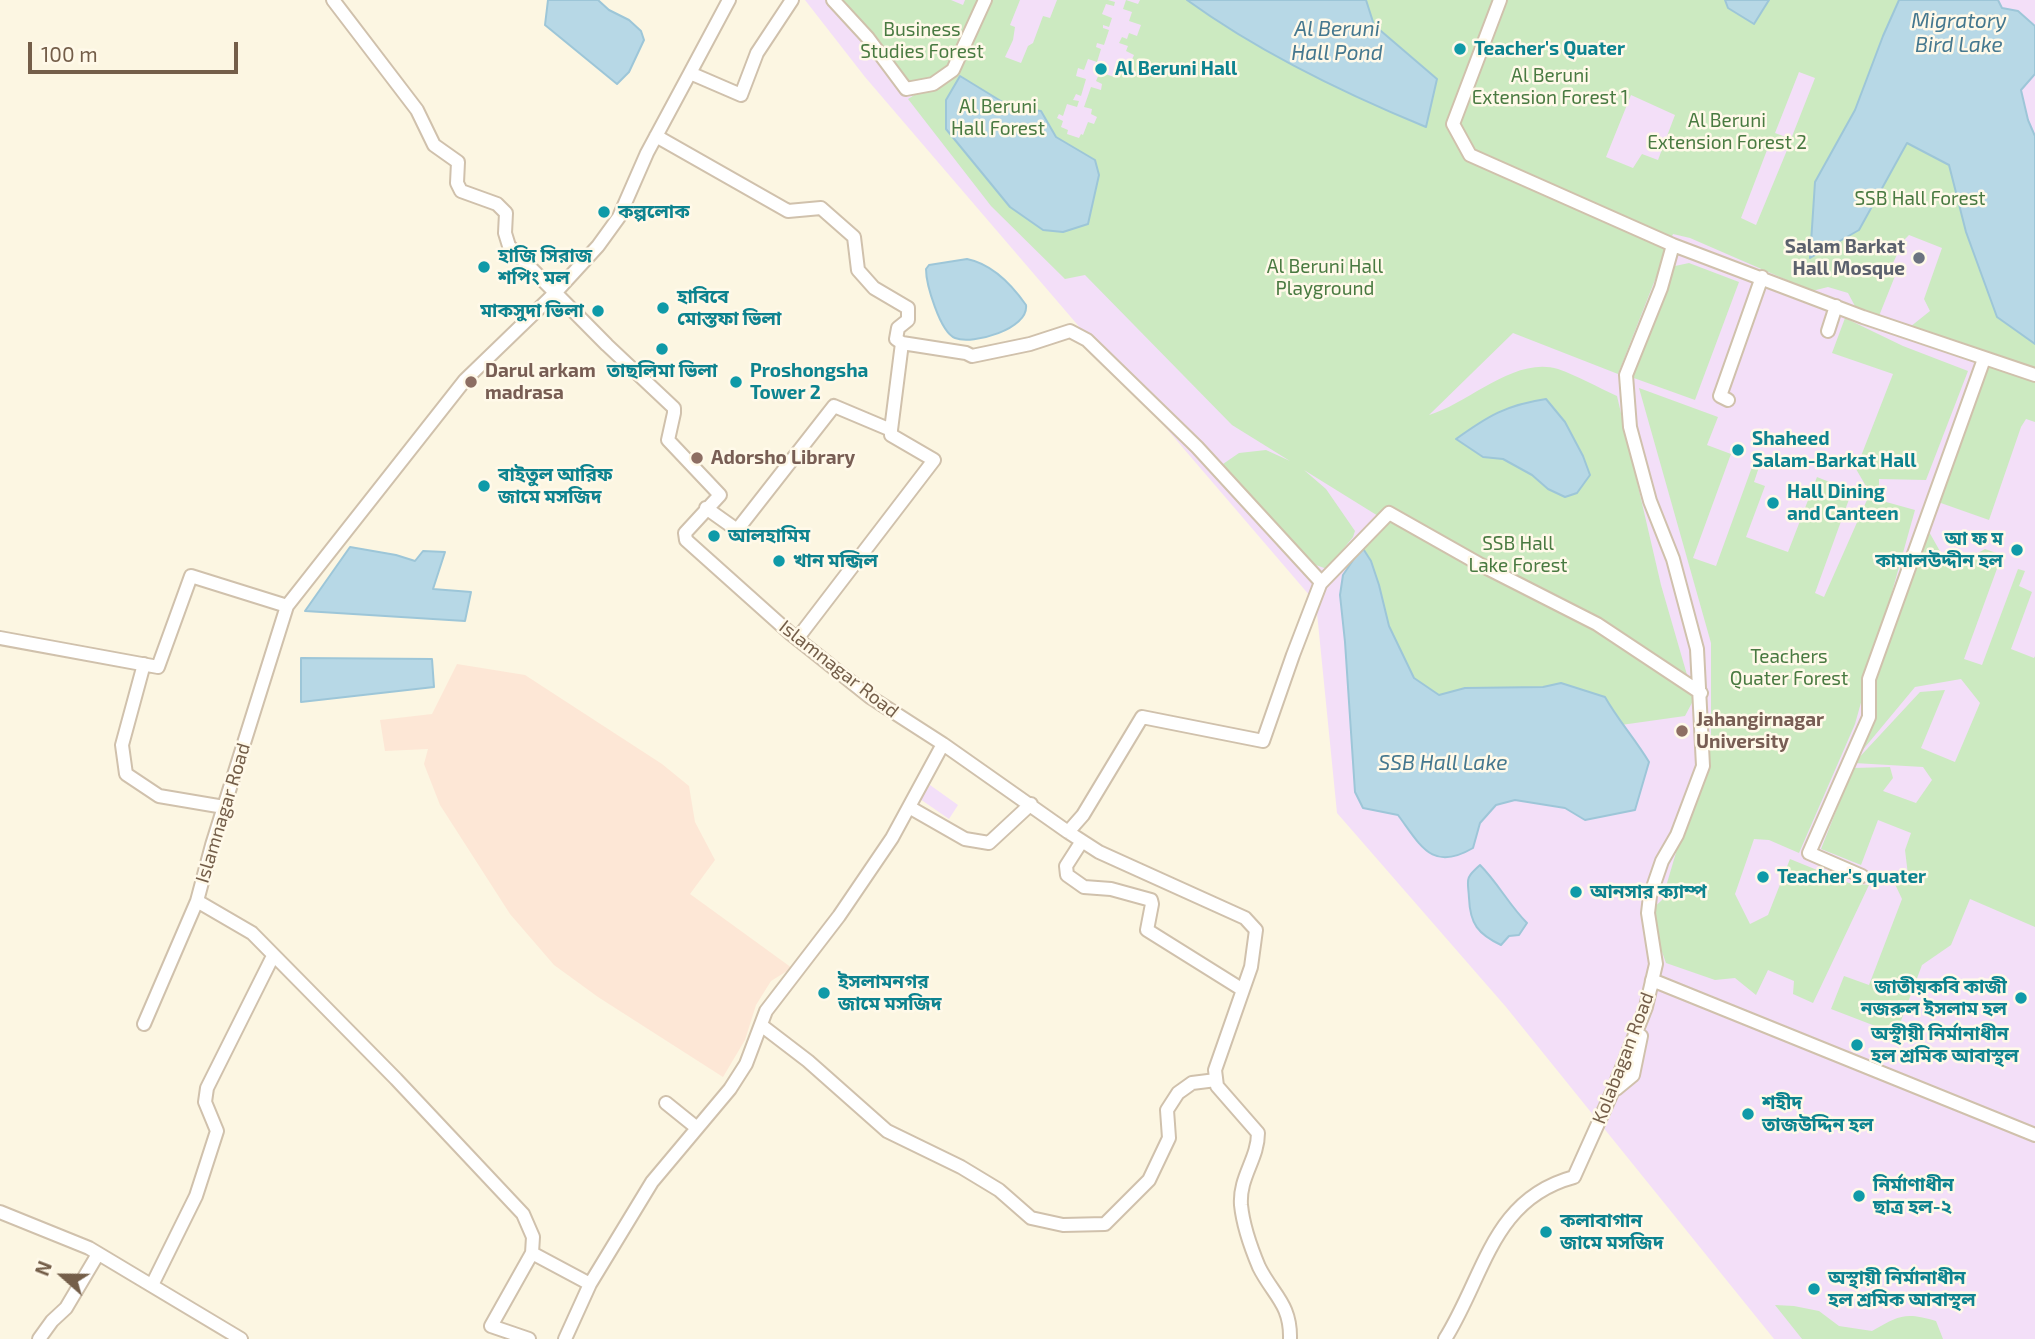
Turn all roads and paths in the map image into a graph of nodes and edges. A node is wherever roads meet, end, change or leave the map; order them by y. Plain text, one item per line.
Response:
1 (333, 0) edge
2 (729, 0) edge
3 (792, 0) edge
4 (833, 0) edge
5 (1500, 0) edge
6 (983, 4) edge
7 (690, 73) junction
8 (656, 136) junction
9 (1673, 246) junction
10 (1762, 277) junction
11 (555, 293) junction
12 (1836, 306) junction
13 (1828, 331) dead end
14 (902, 343) junction
15 (1984, 359) junction
16 (2035, 374) edge
17 (1728, 400) dead end
18 (891, 430) junction
19 (706, 508) junction
20 (1321, 583) junction
21 (287, 606) junction
22 (0, 638) edge
23 (797, 639) junction
24 (144, 664) junction
25 (1700, 693) junction
26 (943, 744) junction
27 (1031, 804) junction
28 (224, 807) junction
29 (909, 807) junction
30 (1068, 832) junction
31 (1082, 841) junction
32 (1862, 876) dead end
33 (197, 901) junction
34 (273, 956) junction
35 (1652, 980) junction
36 (1243, 990) junction
37 (144, 1024) dead end
38 (761, 1024) junction
39 (1216, 1080) junction
40 (666, 1103) dead end
41 (697, 1128) junction
42 (2035, 1135) edge
43 (0, 1212) edge
44 (532, 1253) junction
45 (98, 1254) junction
46 (590, 1284) junction
47 (152, 1285) junction
48 (491, 1326) junction
49 (39, 1339) edge
50 (241, 1339) edge
51 (498, 1339) edge
52 (529, 1339) edge
53 (565, 1339) edge
54 (1290, 1339) edge
55 (1445, 1339) edge

1 - 11 street, Islamnagar Road
2 - 7 street, Islamnagar Road
3 - 7 street
4 - 6 street
5 - 9 street
7 - 8 street, Islamnagar Road
8 - 11 street, Islamnagar Road
8 - 14 street
9 - 10 street
9 - 25 street, Kolabagan Road
10 - 12 street
10 - 17 street
11 - 19 street, Islamnagar Road
11 - 21 street, Islamnagar Road
12 - 13 street
12 - 15 street
14 - 18 street
14 - 20 street
15 - 16 street
15 - 32 street
18 - 19 street
18 - 23 street
19 - 23 street, Islamnagar Road
20 - 25 street
20 - 30 street
21 - 24 street
21 - 28 street, Islamnagar Road
22 - 24 street
23 - 26 street, Islamnagar Road
24 - 28 street
25 - 35 street, Kolabagan Road
26 - 27 street, Islamnagar Road
26 - 29 street
27 - 29 street
27 - 30 street, Islamnagar Road
28 - 33 street, Islamnagar Road
29 - 38 street
30 - 31 street, Islamnagar Road
31 - 36 street, Islamnagar Road
31 - 36 street
33 - 34 street, Islamnagar Road
33 - 37 street
34 - 44 street, Islamnagar Road
34 - 47 street
35 - 42 street
35 - 55 street, Kolabagan Road
36 - 39 street
38 - 39 street
38 - 41 street
39 - 54 street
40 - 41 street
41 - 46 street
43 - 45 street
44 - 46 street
44 - 48 street
45 - 47 street
45 - 49 street
46 - 53 street
47 - 50 street
48 - 51 street
48 - 52 street

